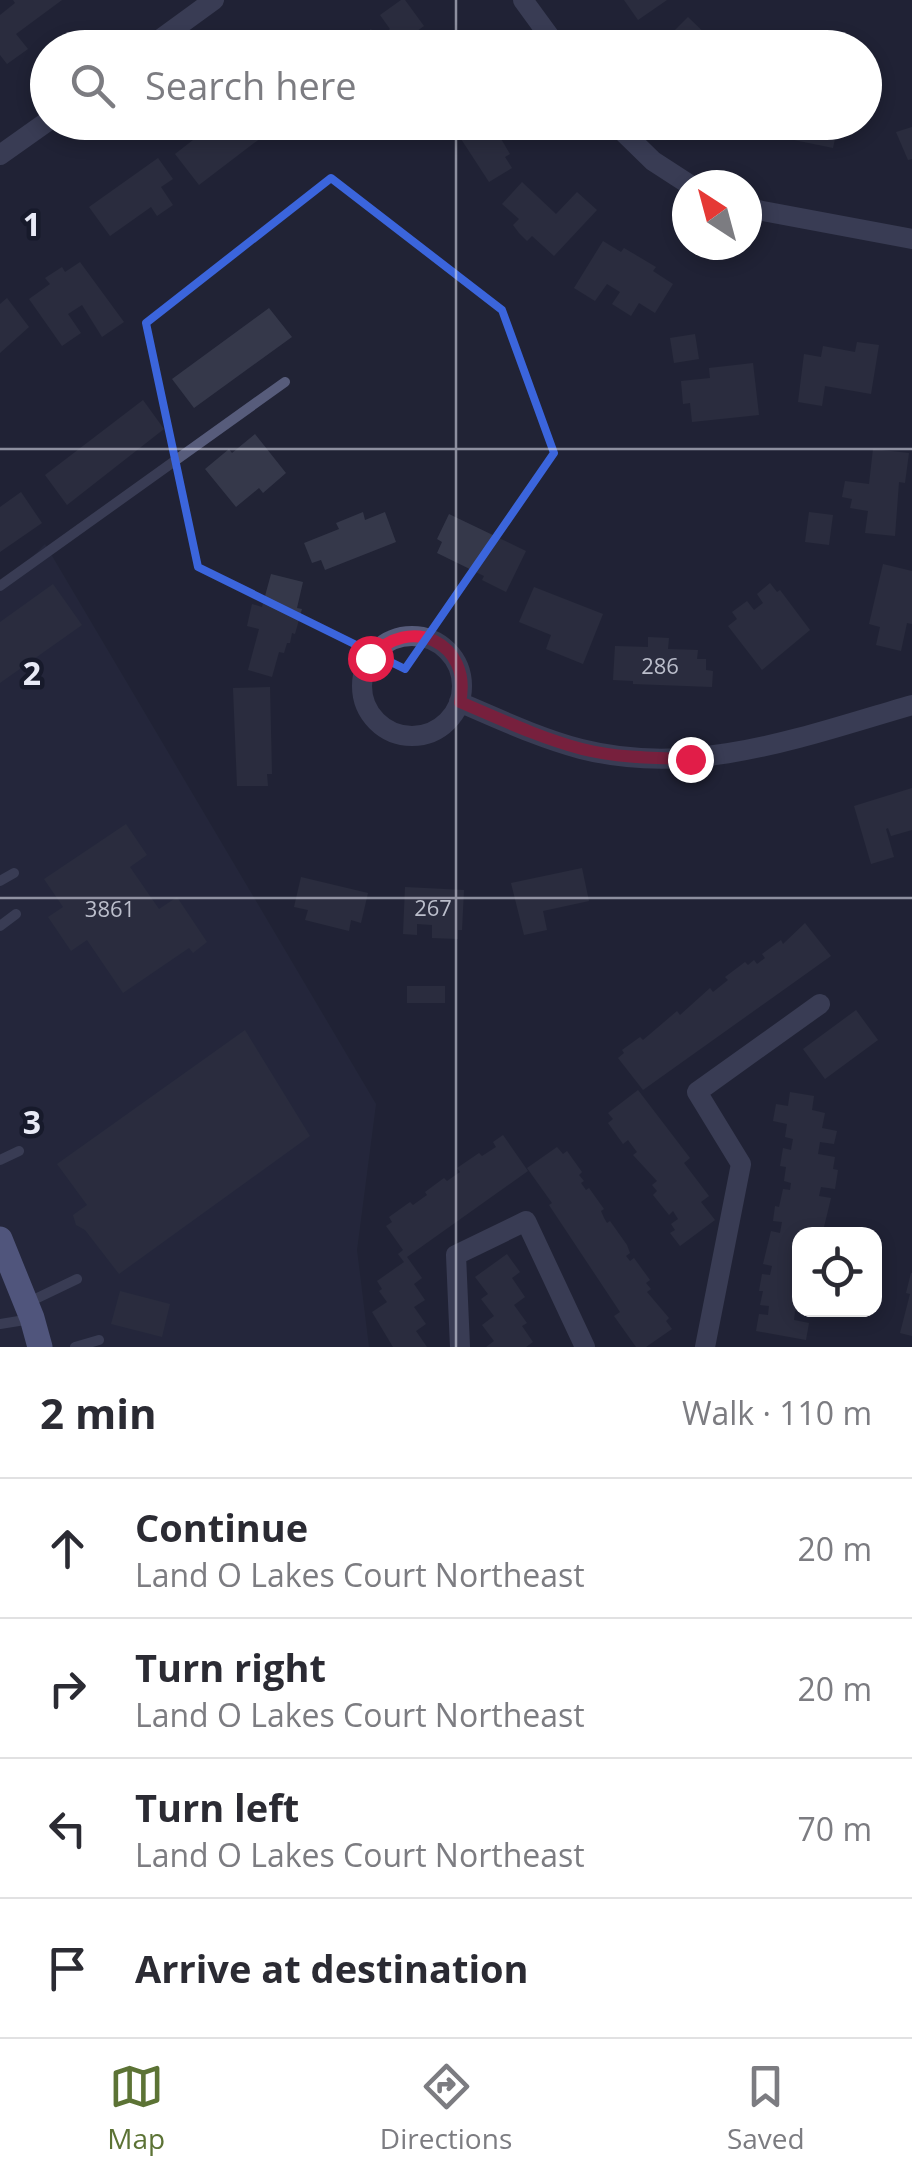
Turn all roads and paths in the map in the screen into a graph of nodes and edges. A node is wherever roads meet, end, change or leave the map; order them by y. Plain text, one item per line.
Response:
1 (214, 0) edge
2 (523, 0) edge
3 (173, 30) edge
4 (545, 30) edge
5 (30, 133) edge
6 (631, 140) edge
7 (0, 155) edge
8 (672, 173) edge
9 (762, 211) edge
10 (912, 239) edge
11 (285, 382) dead end
12 (0, 586) edge
13 (460, 702) junction
14 (912, 705) edge
15 (14, 873) dead end
16 (0, 881) edge
17 (16, 914) dead end
18 (0, 926) edge
19 (820, 1004) dead end
20 (19, 1152) dead end
21 (0, 1160) edge
22 (0, 1238) edge
23 (78, 1279) dead end
24 (29, 1311) junction
25 (0, 1324) edge
26 (99, 1340) dead end
27 (40, 1347) edge
28 (74, 1347) edge
29 (460, 1347) edge
30 (585, 1347) edge
31 (705, 1347) edge

1 - 3 street
2 - 4 street
5 - 7 street
6 - 8 street
9 - 10 street
11 - 12 lane
13 - 13 street
13 - 14 street
15 - 16 lane
17 - 18 lane
19 - 31 street
20 - 21 lane
22 - 24 main road
23 - 24 lane
24 - 25 lane
24 - 27 main road
26 - 28 lane
29 - 30 street

